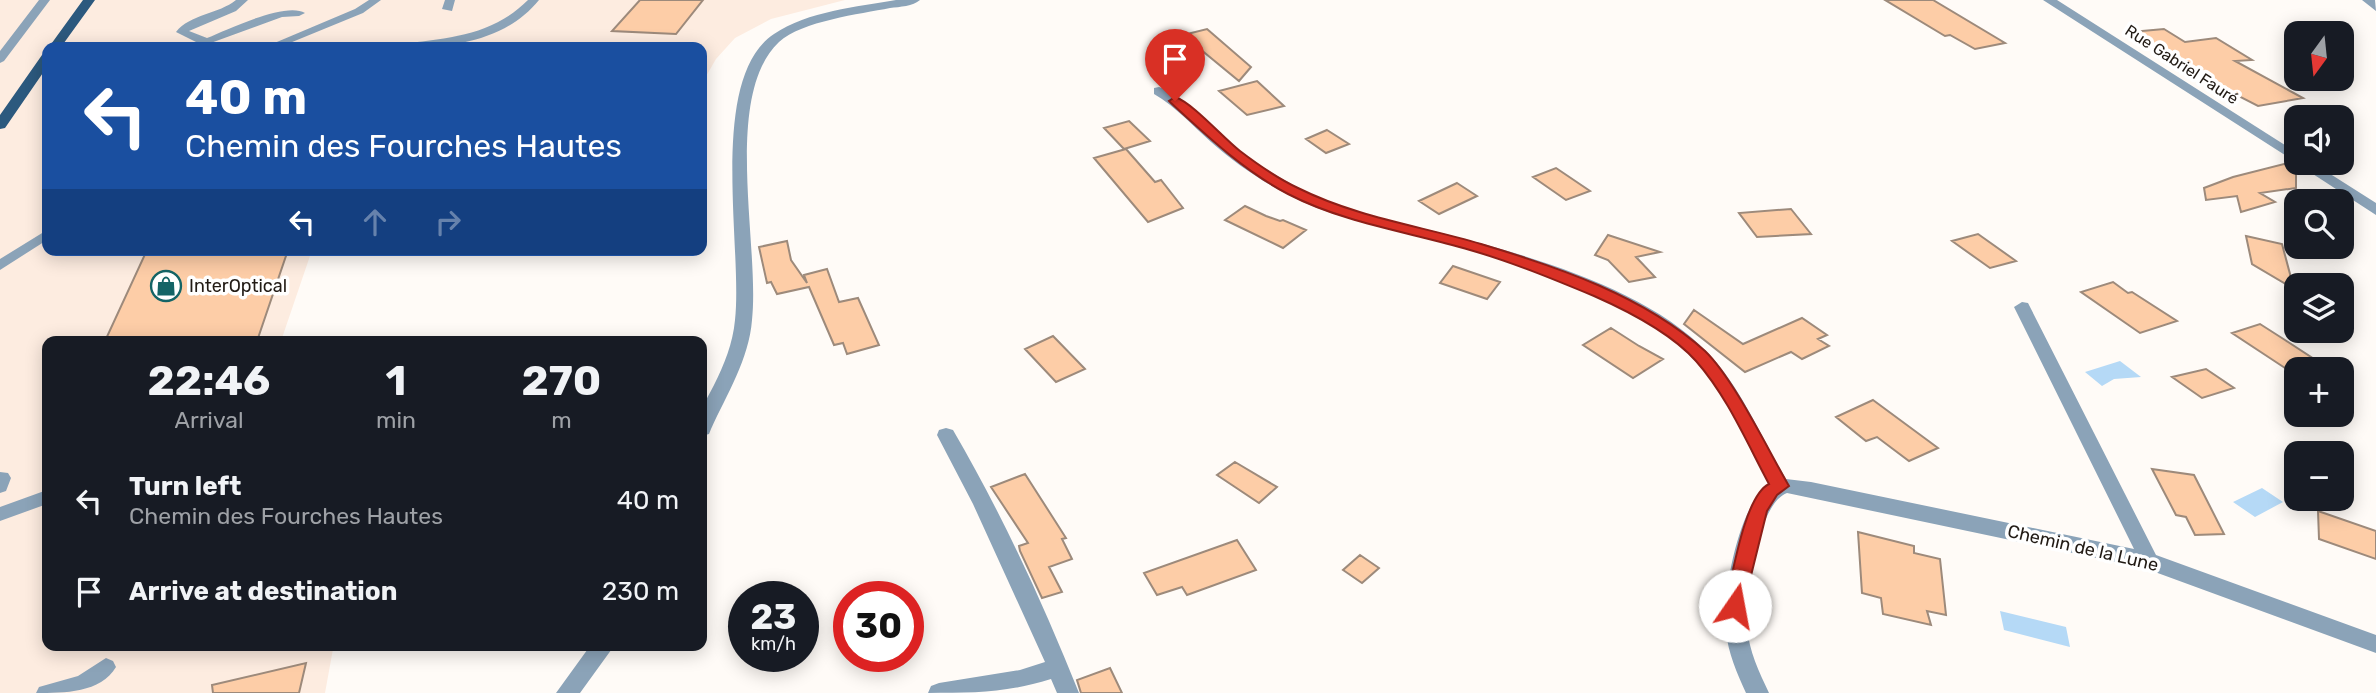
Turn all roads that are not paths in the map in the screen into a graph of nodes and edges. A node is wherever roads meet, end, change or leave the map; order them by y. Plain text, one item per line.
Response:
1 (46, 0) edge
2 (89, 0) edge
3 (243, 0) edge
4 (376, 0) edge
5 (534, 0) edge
6 (914, 0) edge
7 (2049, 0) edge
8 (2368, 0) edge
9 (2376, 7) edge
10 (299, 13) dead end
11 (59, 42) edge
12 (283, 42) edge
13 (429, 42) edge
14 (0, 59) edge
15 (42, 65) edge
16 (1159, 92) dead end
17 (0, 125) edge
18 (2284, 150) edge
19 (2322, 175) edge
20 (2376, 210) edge
21 (42, 238) edge
22 (0, 264) edge
23 (2022, 307) dead end
24 (707, 419) edge
25 (946, 435) dead end
26 (1780, 486) junction
27 (42, 499) edge
28 (0, 514) edge
29 (2146, 560) junction
30 (2376, 644) edge
31 (599, 651) edge
32 (106, 667) dead end
33 (1058, 667) junction
34 (46, 693) edge
35 (567, 693) edge
36 (939, 693) edge
37 (1068, 693) edge
38 (1758, 693) edge

1 - 14 lane
2 - 11 main road
3 - 10 lane
4 - 12 lane
5 - 13 lane
6 - 24 street
7 - 18 street, Rue Gabriel Fauré
8 - 9 street
15 - 17 main road
16 - 26 street
19 - 20 street
21 - 22 lane
23 - 29 street
25 - 33 street
26 - 29 street, Chemin de la Lune
26 - 38 street
27 - 28 lane
29 - 30 street, Chemin de la Lune
31 - 35 street
32 - 34 lane
33 - 36 street
33 - 37 street

